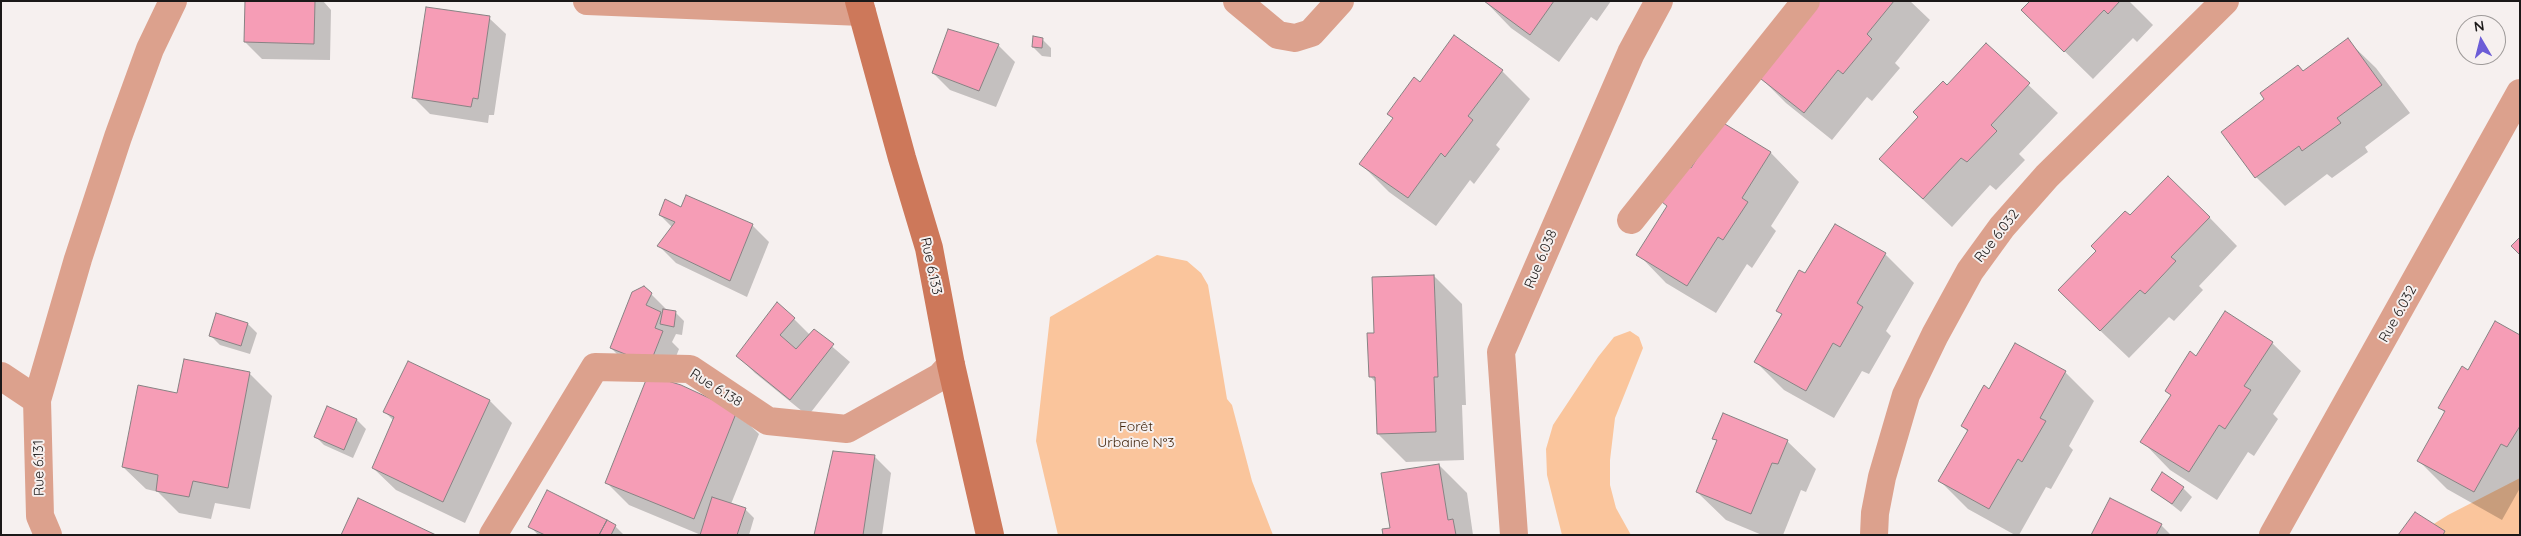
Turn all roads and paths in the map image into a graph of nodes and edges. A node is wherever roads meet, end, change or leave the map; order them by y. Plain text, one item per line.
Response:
1 (172, 1) edge
2 (587, 1) edge
3 (1237, 1) edge
4 (1340, 1) edge
5 (1659, 1) edge
6 (1806, 1) edge
7 (2225, 1) edge
8 (861, 7) edge
9 (2520, 93) edge
10 (1631, 220) dead end
11 (951, 365) junction
12 (1, 376) edge
13 (37, 400) junction
14 (48, 535) edge
15 (493, 535) edge
16 (990, 535) edge
17 (1514, 535) edge
18 (1874, 535) edge
19 (2274, 535) edge

1 - 13 street, Rue 6.131
2 - 8 street
3 - 4 street
5 - 17 street, Rue 6.038
6 - 10 street
7 - 18 street, Rue 6.032
8 - 11 street, Rue 6.133
9 - 19 street, Rue 6.032
11 - 15 street, Rue 6.138
11 - 16 street, Rue 6.133
12 - 13 street
13 - 14 street, Rue 6.131

